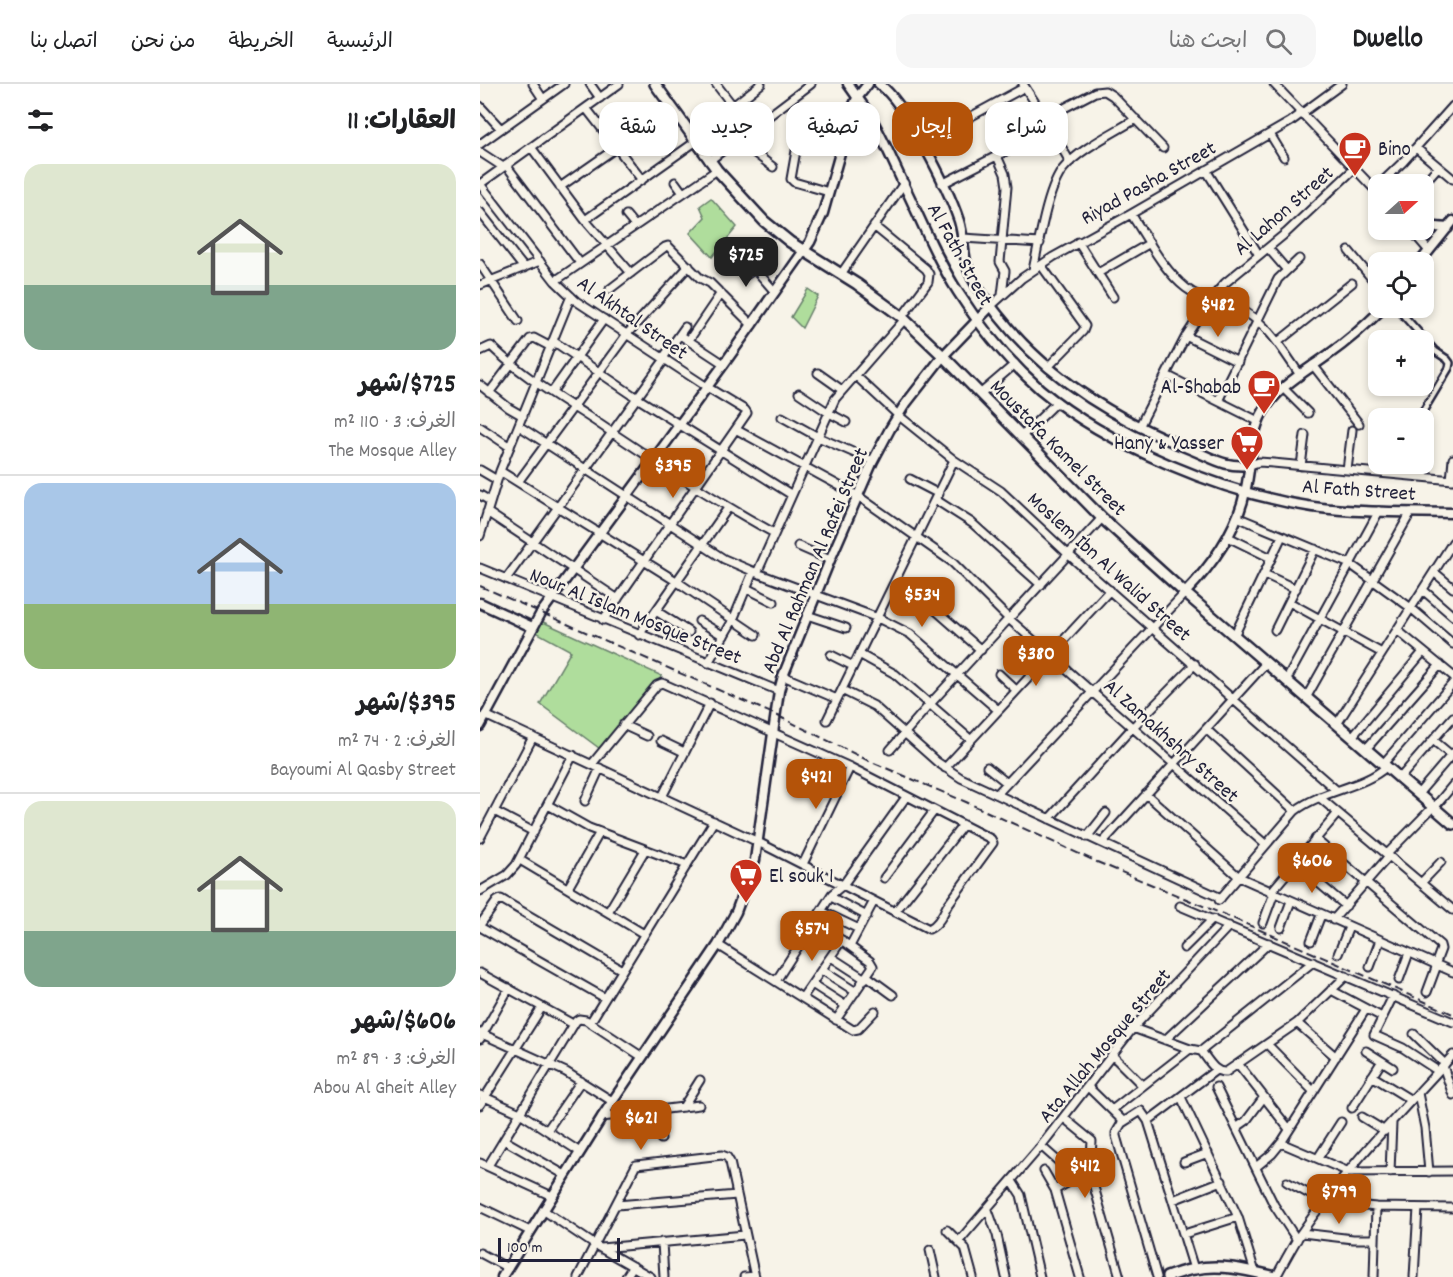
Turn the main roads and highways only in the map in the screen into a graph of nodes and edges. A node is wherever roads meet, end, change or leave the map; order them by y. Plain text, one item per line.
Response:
1 (655, 84) edge
2 (1452, 821) edge
3 (1167, 1277) edge
4 (1276, 1277) edge

1 - 2 main road, Moustafa Kamel Street
3 - 4 main road

